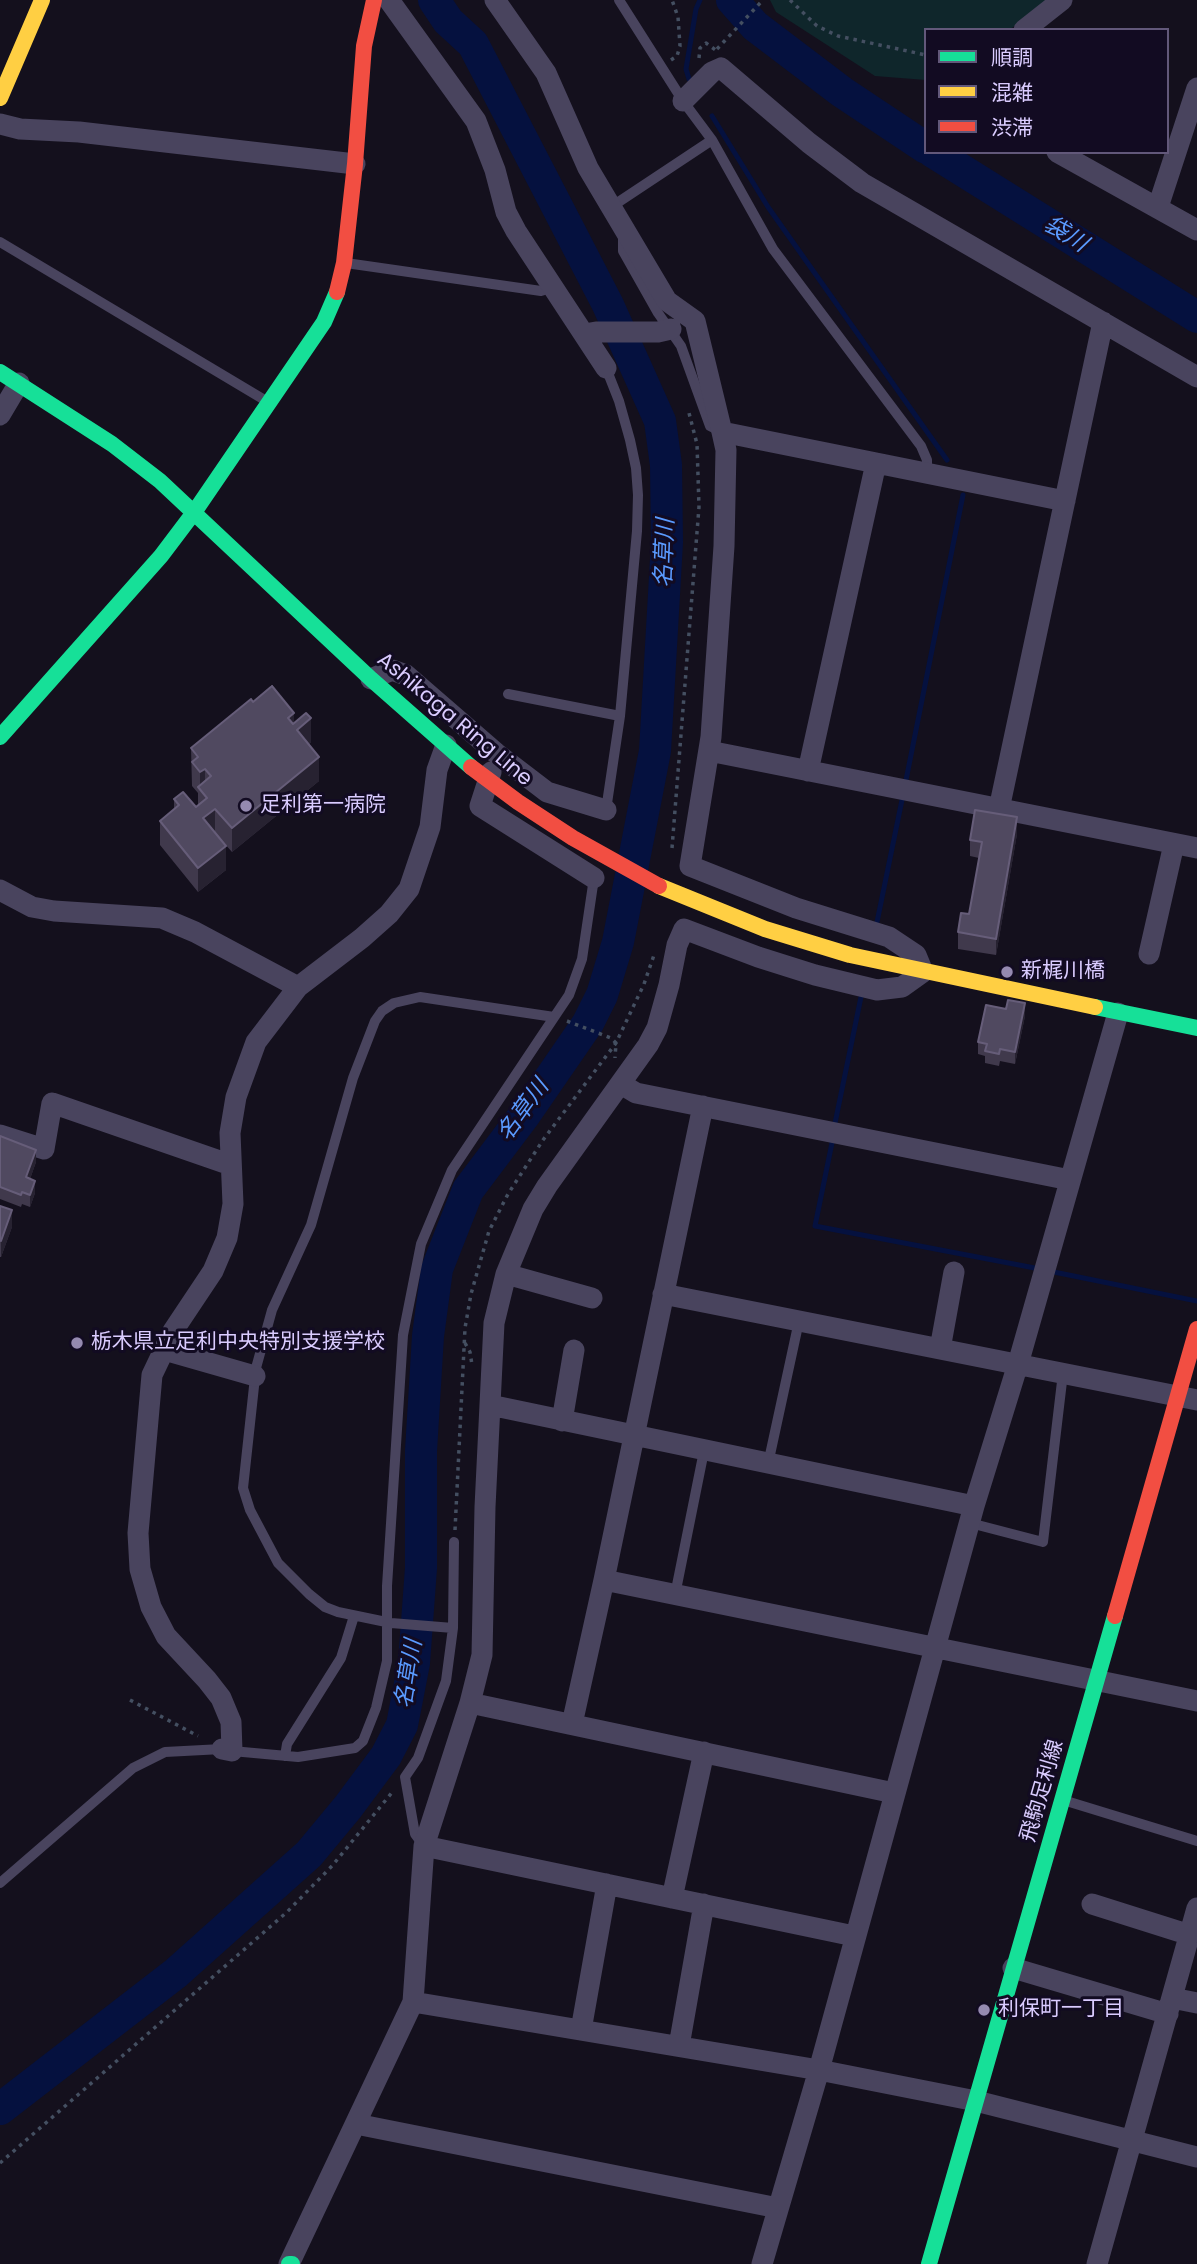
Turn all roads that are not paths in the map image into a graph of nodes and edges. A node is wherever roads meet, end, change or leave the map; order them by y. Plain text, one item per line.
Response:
1 (42, 0) edge
2 (374, 0) edge
3 (389, 0) edge
4 (495, 0) edge
5 (619, 0) edge
6 (1062, 0) edge
7 (1027, 28) edge
8 (1197, 88) edge
9 (0, 98) edge
10 (683, 101) junction
11 (0, 124) edge
12 (712, 140) junction
13 (1061, 154) edge
14 (355, 164) junction
15 (611, 207) junction
16 (1158, 207) junction
17 (623, 227) junction
18 (1197, 230) edge
19 (0, 242) edge
20 (344, 262) junction
21 (555, 287) junction
22 (1103, 322) junction
23 (664, 331) junction
24 (590, 333) junction
25 (606, 368) joint
26 (0, 372) edge
27 (1197, 377) edge
28 (19, 383) junction
29 (270, 403) junction
30 (0, 415) edge
31 (722, 432) junction
32 (876, 463) junction
33 (927, 473) junction
34 (1065, 500) junction
35 (195, 511) junction
36 (371, 679) junction
37 (508, 694) dead end
38 (620, 716) junction
39 (0, 737) edge
40 (446, 745) junction
41 (709, 751) junction
42 (496, 753) junction
43 (808, 771) junction
44 (999, 809) junction
45 (606, 810) joint
46 (1174, 844) junction
47 (1197, 848) edge
48 (594, 878) joint
49 (0, 890) edge
50 (1149, 954) dead end
51 (923, 972) junction
52 (298, 987) junction
53 (1118, 1013) junction
54 (557, 1018) junction
55 (1197, 1028) edge
56 (621, 1084) junction
57 (703, 1106) junction
58 (0, 1135) edge
59 (231, 1165) junction
60 (1070, 1180) junction
61 (954, 1272) dead end
62 (506, 1274) junction
63 (663, 1294) junction
64 (592, 1298) dead end
65 (799, 1321) junction
66 (1197, 1329) edge
67 (940, 1349) junction
68 (164, 1350) junction
69 (575, 1350) dead end
70 (1017, 1364) junction
71 (1063, 1373) junction
72 (255, 1376) junction
73 (1187, 1398) edge
74 (490, 1405) junction
75 (562, 1421) junction
76 (634, 1436) junction
77 (704, 1451) junction
78 (768, 1464) junction
79 (972, 1515) junction
80 (454, 1542) dead end
81 (604, 1580) junction
82 (676, 1595) junction
83 (355, 1615) junction
84 (389, 1622) junction
85 (448, 1628) junction
86 (935, 1649) junction
87 (1096, 1679) junction
88 (1197, 1701) edge
89 (470, 1703) junction
90 (572, 1724) junction
91 (227, 1750) junction
92 (704, 1752) junction
93 (285, 1756) junction
94 (894, 1793) junction
95 (1062, 1800) junction
96 (1197, 1841) edge
97 (424, 1846) junction
98 (0, 1883) edge
99 (607, 1884) junction
100 (672, 1898) junction
101 (704, 1904) junction
102 (1093, 1905) dead end
103 (1197, 1908) edge
104 (1190, 1935) junction
105 (854, 1936) junction
106 (1013, 1968) junction
107 (413, 2002) junction
108 (1197, 2003) edge
109 (1170, 2006) junction
110 (581, 2030) junction
111 (679, 2046) junction
112 (819, 2070) junction
113 (976, 2101) junction
114 (356, 2124) junction
115 (1133, 2140) junction
116 (1197, 2157) edge
117 (778, 2208) junction
118 (290, 2264) edge
119 (762, 2264) edge
120 (929, 2264) edge
121 (1097, 2264) edge

1 - 9 main road
2 - 14 main road
3 - 21 street
4 - 15 street
5 - 10 lane
6 - 7 street
8 - 16 street
10 - 12 lane
10 - 22 street
11 - 14 street
12 - 15 lane
12 - 33 lane
13 - 16 street
14 - 20 main road
15 - 17 street
16 - 18 street
17 - 23 lane
17 - 31 street
19 - 29 lane
20 - 21 lane
20 - 29 main road
21 - 24 street
22 - 27 street
22 - 34 street
23 - 24 street
23 - 31 lane
24 - 25 street
25 - 38 lane
26 - 28 main road, Ashikaga Ring Line
28 - 30 street
28 - 35 main road, Ashikaga Ring Line
29 - 35 main road
31 - 32 street
31 - 41 street
32 - 33 street
32 - 43 street
33 - 34 street
34 - 44 street
35 - 36 main road, Ashikaga Ring Line
35 - 39 main road
36 - 40 main road, Ashikaga Ring Line
36 - 42 street
37 - 38 lane
38 - 45 lane
40 - 51 main road, Ashikaga Ring Line, bridge
40 - 52 street
41 - 43 street
41 - 51 street
42 - 45 street
42 - 48 street
43 - 44 street
44 - 46 street
46 - 47 street
46 - 50 street
48 - 54 lane
49 - 52 street
51 - 53 main road, Ashikaga Ring Line
51 - 56 street
52 - 59 street
53 - 55 main road, Ashikaga Ring Line
53 - 60 street
54 - 72 lane
54 - 84 lane
56 - 57 street
56 - 62 street
57 - 60 street
57 - 63 street
58 - 59 street
59 - 68 street
60 - 70 street
61 - 67 street
62 - 64 street
62 - 74 street
63 - 65 street
63 - 76 street
65 - 67 street
65 - 78 lane
66 - 73 main road, 飛駒足利線
67 - 70 street
68 - 72 street
68 - 91 street
69 - 75 street
70 - 71 street
70 - 79 street
71 - 73 street
71 - 79 lane
72 - 83 lane
73 - 87 main road, 飛駒足利線
74 - 75 street
74 - 89 street
75 - 76 street
76 - 77 street
76 - 81 street
77 - 78 street
77 - 82 lane
78 - 79 street
79 - 86 street
80 - 85 lane
81 - 82 street
81 - 90 street
82 - 86 street
83 - 84 lane
83 - 93 lane
84 - 85 lane
84 - 93 lane
85 - 97 lane
86 - 87 street
86 - 94 street
87 - 88 street
87 - 95 main road, 飛駒足利線
89 - 90 street
89 - 97 street
90 - 92 street
91 - 93 lane
91 - 98 lane
92 - 94 street
92 - 100 street
94 - 105 street
95 - 96 lane
95 - 106 main road, 飛駒足利線
97 - 99 street
97 - 107 street
99 - 100 street
99 - 110 street
100 - 101 street
101 - 105 street
101 - 111 street
102 - 104 street
103 - 104 street
104 - 109 street
105 - 112 street
106 - 109 street
106 - 113 main road, 飛駒足利線
107 - 110 street
107 - 114 street
108 - 109 street
109 - 115 street
110 - 111 street
111 - 112 street
112 - 113 street
112 - 117 street
113 - 115 street
113 - 120 main road, 飛駒足利線
114 - 117 street
114 - 118 street
115 - 116 street
115 - 121 street
117 - 119 street

